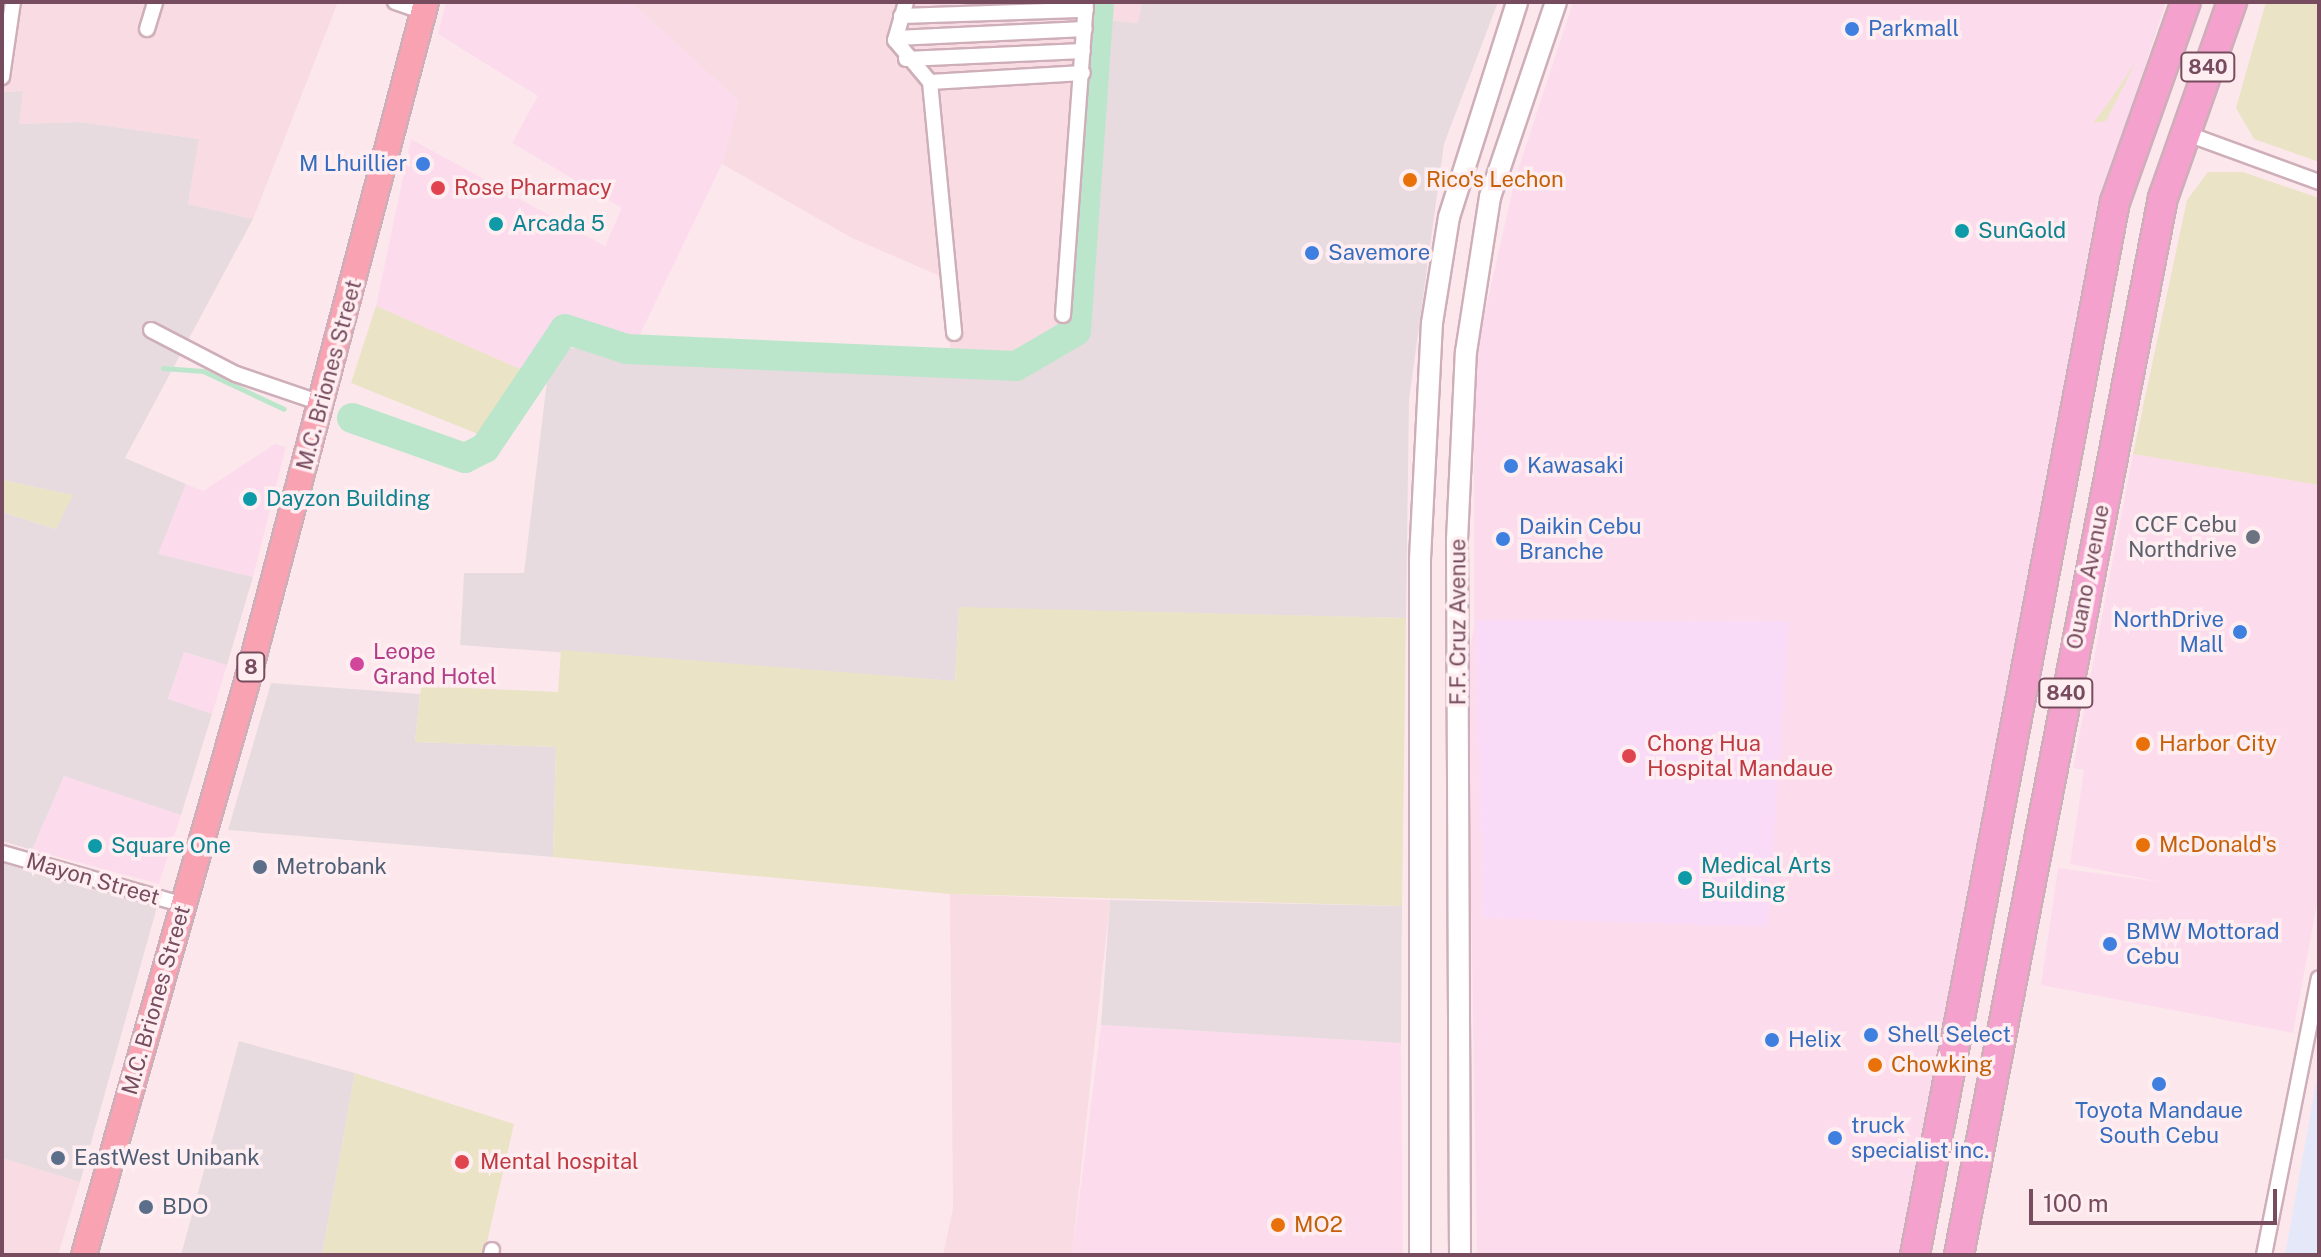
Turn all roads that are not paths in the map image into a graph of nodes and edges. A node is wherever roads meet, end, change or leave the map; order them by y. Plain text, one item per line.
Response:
1 (13, 2) edge
2 (155, 2) edge
3 (395, 2) edge
4 (1517, 2) edge
5 (1556, 2) edge
6 (2186, 2) edge
7 (2232, 2) edge
8 (1086, 6) edge
9 (425, 7) edge
10 (1002, 7) edge
11 (903, 9) edge
12 (147, 29) dead end
13 (1085, 29) junction
14 (1005, 33) junction
15 (896, 38) junction
16 (1083, 51) junction
17 (1008, 55) junction
18 (906, 59) junction
19 (1083, 73) junction
20 (1011, 74) junction
21 (2, 77) edge
22 (930, 82) junction
23 (2185, 133) junction
24 (2319, 182) edge
25 (1063, 315) dead end
26 (151, 330) dead end
27 (954, 333) dead end
28 (321, 403) junction
29 (2, 853) edge
30 (184, 905) junction
31 (2319, 978) edge
32 (1953, 1056) junction
33 (1995, 1061) junction
34 (84, 1255) edge
35 (1420, 1255) edge
36 (1460, 1255) edge
37 (1915, 1255) edge
38 (1959, 1255) edge
39 (2264, 1255) edge

1 - 21 street
2 - 12 street
3 - 9 street
4 - 35 street, F.F. Cruz Avenue
5 - 36 street, F.F. Cruz Avenue
6 - 32 highway, Ouano Avenue / 840
7 - 23 highway, Ouano Avenue / 840
8 - 10 street
8 - 13 street
9 - 28 main road, M.C. Briones Street / 8
10 - 11 street
10 - 14 street
11 - 15 street
13 - 14 street
13 - 16 street
14 - 15 street
14 - 17 street
15 - 18 street
16 - 17 street
16 - 19 street
17 - 18 street
17 - 20 street
18 - 22 street
19 - 20 street
19 - 25 street
20 - 22 street
22 - 27 street
23 - 24 street
23 - 33 highway, Ouano Avenue / 840
26 - 28 street
28 - 30 main road, M.C. Briones Street / 8
29 - 30 street, Mayon Street
30 - 34 main road, M.C. Briones Street / 8
31 - 39 street
32 - 33 highway
32 - 37 highway, Ouano Avenue / 840
33 - 38 highway, Ouano Avenue / 840

